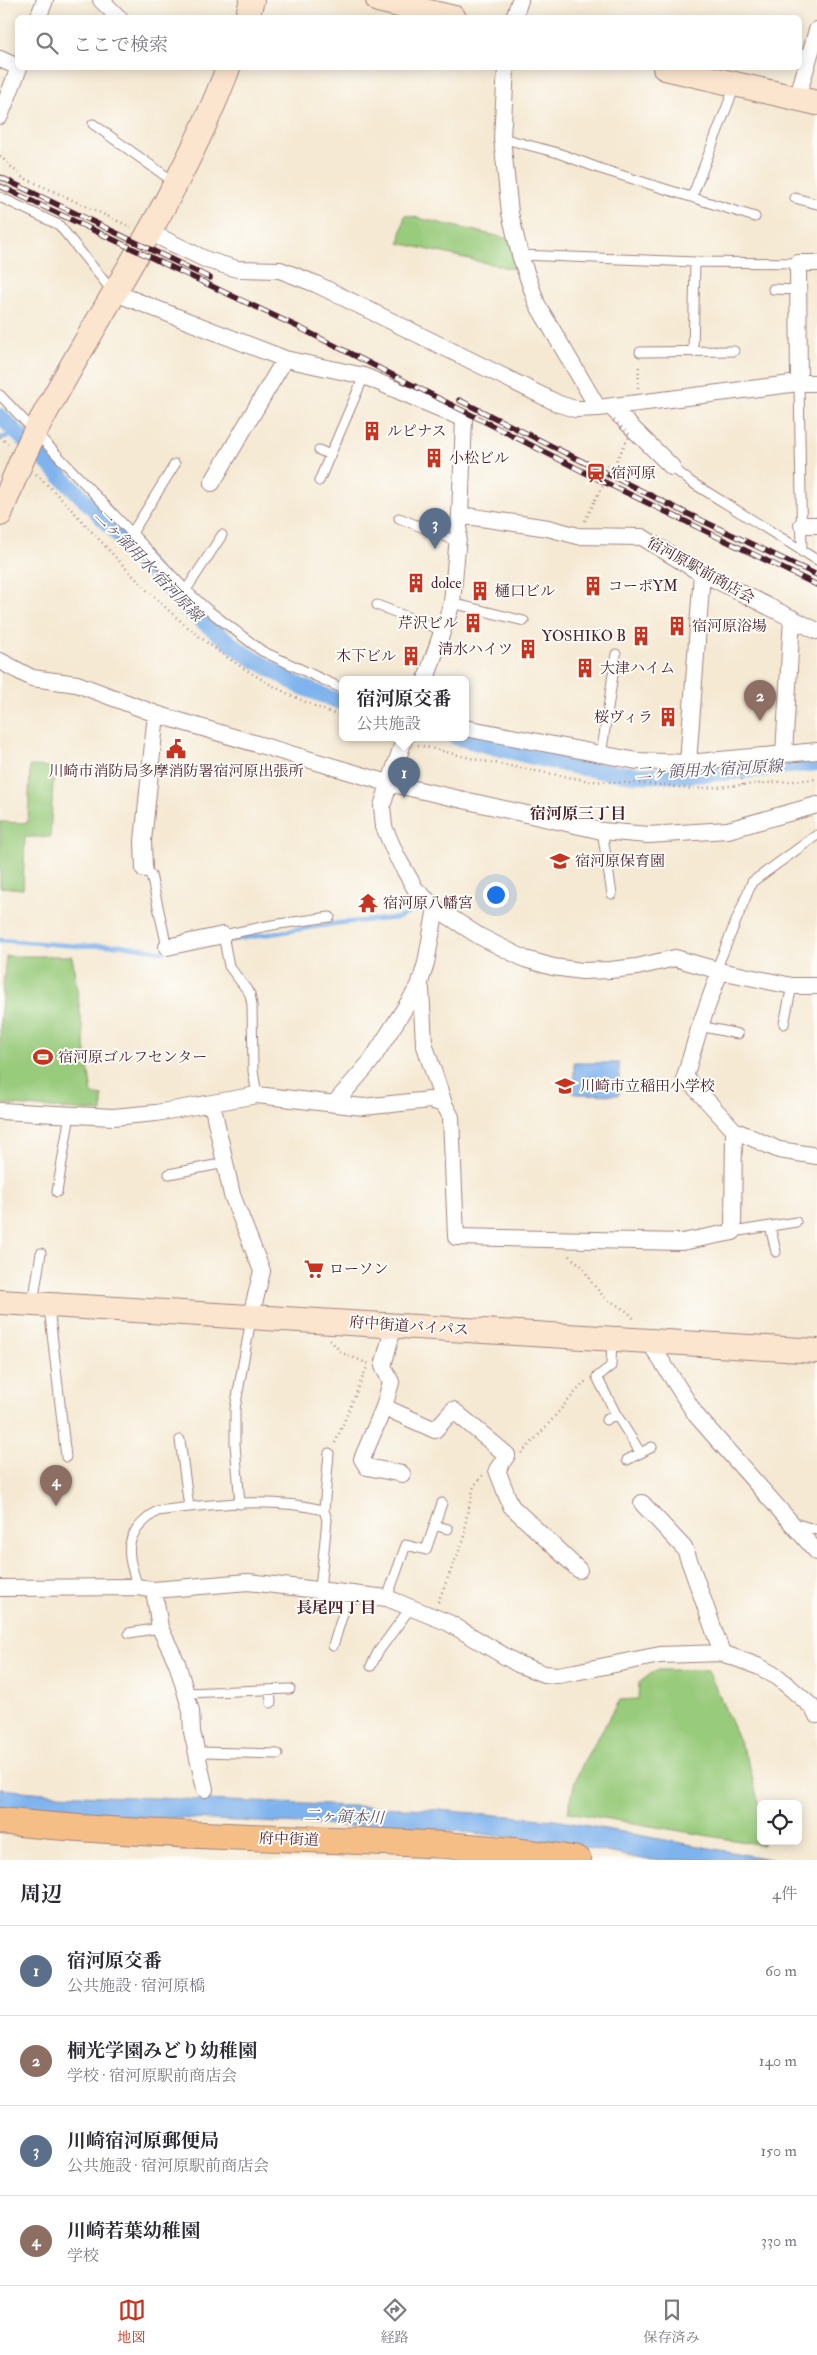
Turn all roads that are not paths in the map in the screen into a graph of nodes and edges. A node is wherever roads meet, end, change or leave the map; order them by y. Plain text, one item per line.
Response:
1 (45, 0) edge
2 (101, 0) edge
3 (252, 0) edge
4 (378, 0) edge
5 (520, 0) edge
6 (39, 15) edge
7 (116, 15) edge
8 (248, 15) edge
9 (441, 15) edge
10 (515, 15) edge
11 (817, 30) edge
12 (0, 59) edge
13 (15, 66) edge
14 (17, 70) edge
15 (227, 70) edge
16 (506, 70) edge
17 (673, 70) edge
18 (735, 85) junction
19 (807, 101) edge
20 (0, 116) edge
21 (93, 124) dead end
22 (502, 138) junction
23 (176, 183) junction
24 (0, 197) edge
25 (692, 197) junction
26 (795, 198) dead end
27 (817, 204) edge
28 (754, 217) dead end
29 (143, 231) junction
30 (520, 255) junction
31 (695, 262) junction
32 (798, 263) junction
33 (817, 263) edge
34 (774, 289) dead end
35 (799, 290) junction
36 (113, 292) junction
37 (734, 351) dead end
38 (640, 352) road end
39 (693, 352) junction
40 (285, 359) junction
41 (364, 376) junction
42 (799, 383) junction
43 (817, 383) edge
44 (0, 395) edge
45 (608, 411) junction
46 (25, 445) junction
47 (319, 450) dead end
48 (330, 455) junction
49 (175, 464) dead end
50 (672, 467) joint
51 (320, 481) dead end
52 (212, 483) dead end
53 (0, 514) edge
54 (460, 515) junction
55 (399, 518) dead end
56 (809, 525) edge
57 (132, 533) junction
58 (222, 535) dead end
59 (458, 542) junction
60 (802, 552) junction
61 (817, 560) edge
62 (702, 574) junction
63 (186, 590) junction
64 (452, 603) junction
65 (376, 606) dead end
66 (792, 618) junction
67 (524, 621) dead end
68 (442, 631) junction
69 (817, 631) edge
70 (616, 654) dead end
71 (0, 661) edge
72 (427, 676) edge
73 (339, 687) edge
74 (156, 714) junction
75 (469, 729) edge
76 (404, 741) edge
77 (817, 751) edge
78 (784, 753) junction
79 (601, 756) junction
80 (688, 763) junction
81 (388, 783) junction
82 (817, 805) edge
83 (602, 831) junction
84 (817, 835) edge
85 (144, 869) joint
86 (612, 894) dead end
87 (436, 908) junction
88 (330, 917) dead end
89 (223, 935) junction
90 (167, 947) joint
91 (718, 971) junction
92 (419, 986) junction
93 (792, 986) junction
94 (817, 986) edge
95 (784, 1024) dead end
96 (700, 1026) junction
97 (738, 1034) dead end
98 (257, 1095) junction
99 (212, 1103) junction
100 (334, 1104) junction
101 (444, 1104) junction
102 (0, 1111) edge
103 (70, 1114) junction
104 (734, 1130) junction
105 (817, 1156) edge
106 (225, 1163) junction
107 (169, 1174) dead end
108 (57, 1192) dead end
109 (796, 1222) dead end
110 (770, 1226) junction
111 (733, 1232) junction
112 (776, 1252) dead end
113 (41, 1253) dead end
114 (0, 1302) edge
115 (41, 1304) junction
116 (251, 1316) junction
117 (394, 1325) junction
118 (645, 1334) junction
119 (612, 1338) junction
120 (817, 1351) edge
121 (384, 1407) junction
122 (616, 1414) junction
123 (606, 1420) dead end
124 (180, 1440) dead end
125 (652, 1447) dead end
126 (640, 1452) junction
127 (329, 1453) road end
128 (66, 1457) dead end
129 (626, 1460) dead end
130 (402, 1474) dead end
131 (442, 1503) dead end
132 (642, 1503) dead end
133 (240, 1504) junction
134 (189, 1507) junction
135 (324, 1510) junction
136 (791, 1522) junction
137 (434, 1525) junction
138 (448, 1530) dead end
139 (817, 1530) edge
140 (817, 1552) edge
141 (579, 1570) dead end
142 (0, 1588) edge
143 (146, 1588) junction
144 (320, 1589) junction
145 (348, 1594) junction
146 (387, 1598) junction
147 (411, 1608) junction
148 (160, 1628) junction
149 (129, 1633) dead end
150 (334, 1646) dead end
151 (722, 1653) junction
152 (371, 1666) dead end
153 (290, 1689) dead end
154 (270, 1690) junction
155 (186, 1693) junction
156 (271, 1703) dead end
157 (817, 1715) edge
158 (198, 1752) junction
159 (278, 1754) dead end
160 (205, 1789) dead end
161 (0, 1822) edge
162 (469, 1853) edge
163 (522, 1856) edge
164 (575, 1860) edge

1 - 6 street
2 - 7 street
3 - 8 street
4 - 9 street
5 - 10 street
11 - 19 street
12 - 13 street
14 - 20 street
15 - 23 street
16 - 22 street
17 - 18 street
18 - 19 street
18 - 25 lane
21 - 23 lane
22 - 25 lane
22 - 30 street
23 - 29 street
24 - 36 lane
25 - 28 lane
26 - 27 lane
29 - 36 street
29 - 45 street
30 - 31 lane
30 - 45 street
31 - 32 lane
31 - 39 lane
32 - 33 street
32 - 35 street
34 - 35 lane
35 - 42 street
36 - 40 street
36 - 46 street
37 - 39 lane
38 - 39 lane
40 - 41 street
40 - 52 street
41 - 48 lane
41 - 54 street
42 - 43 street
42 - 45 street
42 - 56 lane
44 - 46 lane
45 - 50 street
46 - 53 street
46 - 57 lane
47 - 48 lane
48 - 51 lane
49 - 57 lane
50 - 60 lane
54 - 59 street
54 - 62 street, 宿河原駅前商店会
55 - 59 lane
56 - 60 lane
57 - 63 lane
58 - 63 lane
59 - 64 street
60 - 61 lane
62 - 66 street, 宿河原駅前商店会
62 - 80 street
63 - 73 lane
64 - 67 lane
64 - 68 street
65 - 68 lane
66 - 69 street, 宿河原駅前商店会
66 - 78 street
68 - 72 street
70 - 79 lane
71 - 74 street
74 - 81 street
74 - 85 street
75 - 79 street
76 - 81 street
77 - 78 street
78 - 80 street
79 - 80 street
81 - 83 street
81 - 87 street
82 - 83 street
83 - 86 lane
84 - 91 lane
85 - 90 lane
87 - 91 street
87 - 92 street
88 - 89 lane
89 - 90 street
89 - 98 lane
91 - 93 street
91 - 96 street
92 - 100 street
92 - 101 street
93 - 94 street
93 - 95 lane
96 - 97 lane
96 - 104 street
98 - 99 street
98 - 100 street
99 - 103 street
99 - 106 street
100 - 101 street
101 - 111 street
102 - 103 street
103 - 108 lane
104 - 105 street
104 - 111 street
106 - 107 lane
106 - 116 street
109 - 110 lane
110 - 111 lane
110 - 112 lane
113 - 115 lane
114 - 115 street, 府中街道バイパス
115 - 116 street, 府中街道バイパス
115 - 128 lane
116 - 117 street, 府中街道バイパス
116 - 133 lane
117 - 119 street, 府中街道バイパス
117 - 121 street
118 - 119 street, 府中街道バイパス
118 - 120 street, 府中街道バイパス
118 - 136 street
119 - 122 lane
121 - 130 street
121 - 141 street
122 - 123 lane
122 - 126 lane
124 - 134 lane
125 - 126 lane
126 - 129 lane
127 - 135 lane
131 - 137 lane
132 - 151 street
133 - 134 lane
133 - 135 lane
134 - 143 lane
135 - 144 lane
136 - 139 lane
136 - 140 street
137 - 138 lane
137 - 146 lane
142 - 143 street
143 - 144 street
143 - 148 street
144 - 145 street
145 - 146 street
145 - 150 lane
146 - 147 street
147 - 151 street
147 - 152 lane
148 - 149 lane
148 - 155 street
151 - 157 street
153 - 154 lane
154 - 155 lane
154 - 156 lane
155 - 158 street
158 - 159 lane
158 - 160 street
161 - 162 main road, 府中街道
162 - 163 main road, 府中街道
163 - 164 main road, 府中街道

